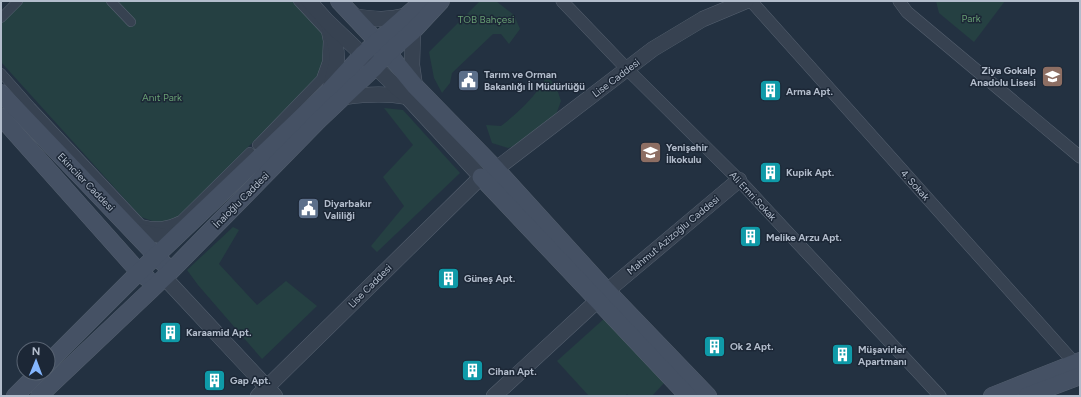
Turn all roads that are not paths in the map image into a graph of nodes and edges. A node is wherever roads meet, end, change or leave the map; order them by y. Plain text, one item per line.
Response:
1 (18, 1) edge
2 (111, 1) edge
3 (298, 1) edge
4 (309, 1) edge
5 (339, 1) edge
6 (423, 1) edge
7 (441, 1) edge
8 (562, 1) edge
9 (746, 1) edge
10 (751, 1) edge
11 (899, 1) edge
12 (908, 6) edge
13 (354, 16) junction
14 (1, 18) edge
15 (327, 21) junction
16 (131, 22) dead end
17 (411, 23) junction
18 (382, 47) junction
19 (363, 54) junction
20 (375, 67) junction
21 (627, 69) junction
22 (1, 73) edge
23 (329, 91) junction
24 (411, 91) junction
25 (1, 93) edge
26 (345, 97) junction
27 (1, 117) edge
28 (1080, 157) edge
29 (488, 173) junction
30 (739, 180) junction
31 (132, 230) junction
32 (181, 232) junction
33 (157, 256) junction
34 (139, 272) junction
35 (163, 278) junction
36 (602, 295) junction
37 (56, 355) edge
38 (1078, 367) edge
39 (30, 381) edge
40 (267, 393) edge
41 (14, 396) edge
42 (39, 396) edge
43 (494, 396) edge
44 (688, 396) edge
45 (708, 396) edge
46 (940, 396) edge
47 (992, 396) edge
48 (1027, 396) edge

1 - 14 street
2 - 16 street
3 - 22 street
4 - 15 street
5 - 13 main road
6 - 17 main road
7 - 17 main road
8 - 21 street, Ali Emri Sokak
9 - 21 street, Lise Caddesi
10 - 38 street, 4. Sokak
11 - 12 street
12 - 28 street
13 - 17 street
13 - 18 main road
15 - 19 street
15 - 23 street
17 - 18 main road
17 - 24 street
18 - 19 main road
18 - 20 main road, İnaloğlu Caddesi
18 - 24 main road
19 - 20 street
19 - 23 main road
20 - 24 street
20 - 26 main road, İnaloğlu Caddesi
21 - 29 street, Lise Caddesi
21 - 30 street, Ali Emri Sokak
23 - 32 main road
24 - 26 street
24 - 29 main road
25 - 31 main road, Ekinciler Caddesi
26 - 35 main road, İnaloğlu Caddesi
27 - 34 main road, Ekinciler Caddesi
29 - 36 main road
29 - 40 street, Lise Caddesi
30 - 36 street, Mahmut Azizoğlu Caddesi
30 - 46 street, Ali Emri Sokak
31 - 32 street
31 - 33 main road, Ekinciler Caddesi
32 - 33 main road
33 - 34 main road
33 - 35 main road, Ekinciler Caddesi
34 - 35 main road, Ekinciler Caddesi
34 - 37 main road
35 - 40 street, Ekinciler Caddesi
35 - 42 main road, İnaloğlu Caddesi
36 - 43 street, Mahmut Azizoğlu Caddesi
36 - 44 main road
36 - 45 main road
38 - 47 main road
38 - 48 main road
39 - 41 main road

